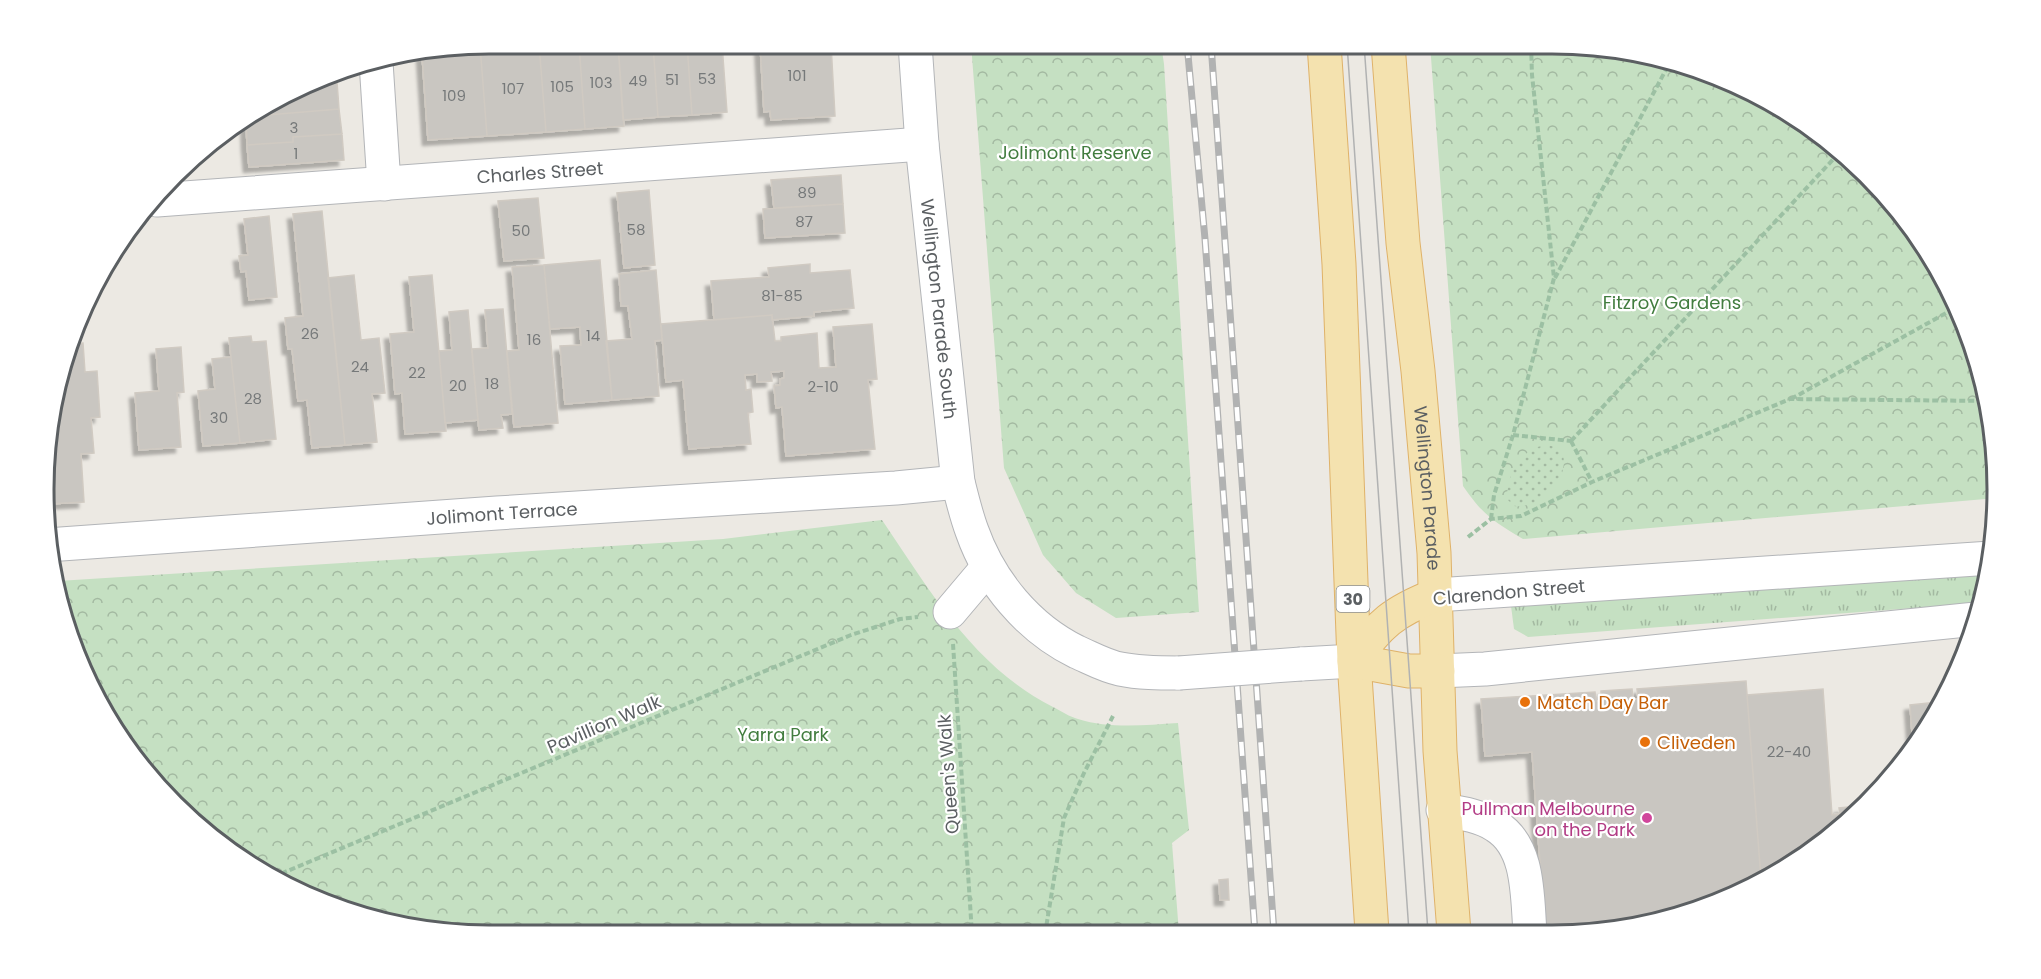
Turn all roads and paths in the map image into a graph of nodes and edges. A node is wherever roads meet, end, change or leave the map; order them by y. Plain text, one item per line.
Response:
1 (916, 54) edge
2 (1325, 54) edge
3 (1389, 54) edge
4 (1531, 54) edge
5 (376, 69) edge
6 (1666, 70) edge
7 (922, 144) junction
8 (1834, 158) edge
9 (384, 184) junction
10 (165, 199) edge
11 (1554, 278) junction
12 (1949, 312) edge
13 (1791, 399) junction
14 (1978, 400) edge
15 (1512, 435) junction
16 (1571, 441) junction
17 (958, 482) junction
18 (1592, 482) junction
19 (1491, 519) junction
20 (1460, 543) dead end
21 (58, 544) edge
22 (1981, 559) edge
23 (988, 567) junction
24 (1436, 595) junction
25 (950, 612) junction
26 (1967, 620) edge
27 (1354, 661) junction
28 (1438, 671) junction
29 (1113, 716) dead end
30 (1443, 810) junction
31 (1502, 830) junction
32 (283, 873) edge
33 (971, 925) edge
34 (1046, 925) edge
35 (1372, 925) edge
36 (1453, 925) edge
37 (1509, 925) edge
38 (1530, 925) edge

1 - 7 street, Wellington Parade South
2 - 27 main road, 30
3 - 24 main road, Wellington Parade
4 - 11 path
5 - 9 street
6 - 11 path
7 - 9 street, Charles Street
7 - 17 street, Wellington Parade South
8 - 16 path
9 - 10 street, Charles Street
11 - 15 path
12 - 13 path
13 - 14 path
13 - 18 path
15 - 16 path
15 - 19 path
16 - 18 path
17 - 21 street, Jolimont Terrace
17 - 23 street, Wellington Parade South
18 - 19 path
19 - 20 path
22 - 24 street, Clarendon Street
23 - 25 street
23 - 27 street, Wellington Parade South, bridge
24 - 27 main road, Clarendon Street
24 - 28 main road, Wellington Parade
25 - 32 path, Pavillion Walk
25 - 33 path, Queen's Walk
26 - 28 street
27 - 28 main road
27 - 35 main road, 30
28 - 30 main road, Wellington Parade
29 - 34 path
30 - 31 street
30 - 36 main road, Wellington Parade
31 - 37 street
31 - 38 street

